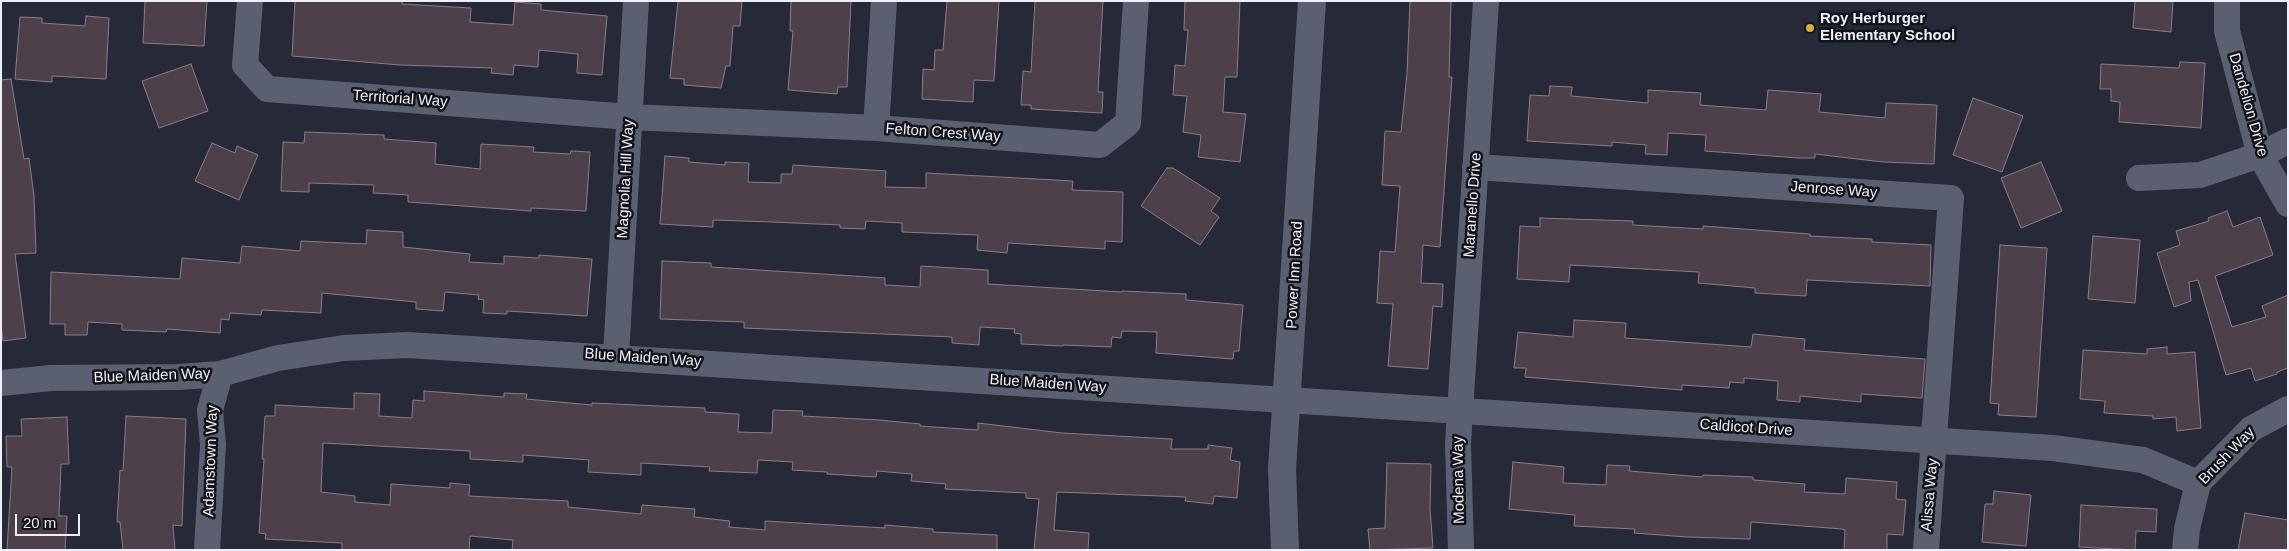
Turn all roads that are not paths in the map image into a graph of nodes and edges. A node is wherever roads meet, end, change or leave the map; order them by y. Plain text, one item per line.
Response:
1 (250, 1) edge
2 (636, 1) edge
3 (884, 1) edge
4 (1136, 1) edge
5 (1312, 1) edge
6 (1486, 1) edge
7 (2227, 1) edge
8 (630, 117) junction
9 (876, 128) junction
10 (2288, 141) edge
11 (2260, 155) junction
12 (1475, 167) junction
13 (2139, 178) dead end
14 (2288, 204) edge
15 (616, 356) junction
16 (220, 374) junction
17 (1, 383) edge
18 (1288, 399) junction
19 (1460, 409) junction
20 (2288, 409) edge
21 (1934, 440) junction
22 (2198, 483) junction
23 (207, 550) edge
24 (1285, 550) edge
25 (1461, 550) edge
26 (1926, 550) edge
27 (2185, 550) edge

1 - 8 street, Territorial Way
2 - 8 street, Magnolia Hill Way
3 - 9 street
4 - 9 street, Felton Crest Way
5 - 18 main road, Power Inn Road
6 - 12 street, Maranello Drive
7 - 11 street, Dandelion Drive
8 - 9 street, Felton Crest Way
8 - 15 street, Magnolia Hill Way
10 - 11 street
11 - 13 street
11 - 14 street, Dandelion Drive
12 - 19 street, Maranello Drive
12 - 21 street, Jenrose Way
15 - 16 street, Blue Maiden Way
15 - 18 street, Blue Maiden Way
16 - 17 street, Blue Maiden Way
16 - 23 street, Adamstown Way
18 - 19 street, Caldicot Drive
18 - 24 main road, Power Inn Road
19 - 21 street, Caldicot Drive
19 - 25 street, Modena Way
20 - 22 street, Brush Way
21 - 22 street, Caldicot Drive
21 - 26 street, Alissa Way
22 - 27 street, Brush Way

